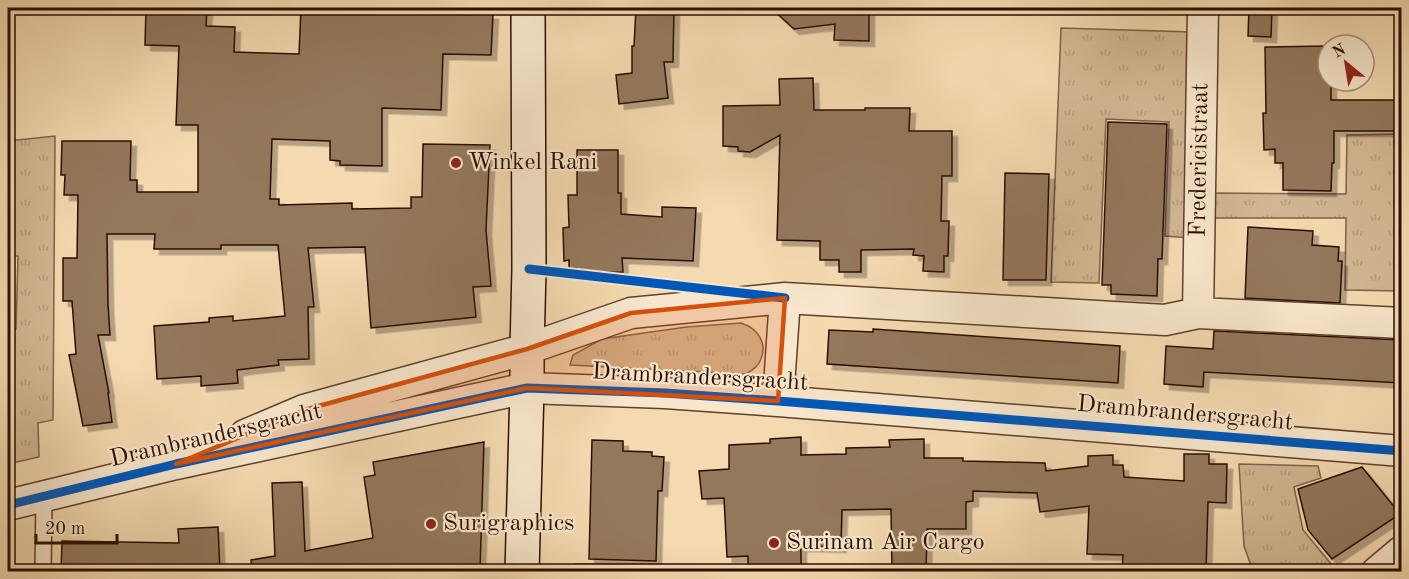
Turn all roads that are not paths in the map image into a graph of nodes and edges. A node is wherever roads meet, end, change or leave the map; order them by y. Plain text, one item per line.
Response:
1 (528, 8) edge
2 (1203, 8) edge
3 (785, 298) junction
4 (1198, 313) junction
5 (1401, 323) edge
6 (527, 349) junction
7 (527, 388) junction
8 (778, 401) junction
9 (1401, 451) edge
10 (176, 464) junction
11 (44, 496) junction
12 (8, 505) edge
13 (1401, 552) edge
14 (43, 572) edge
15 (522, 572) edge
16 (1377, 572) edge

1 - 6 main road
2 - 4 street, Fredericistraat
3 - 4 street, Drambrandersgracht
3 - 6 street, Drambrandersgracht
3 - 8 street
4 - 5 street, Drambrandersgracht
6 - 7 main road
6 - 10 street, Drambrandersgracht
7 - 8 street, Drambrandersgracht
7 - 10 street, Drambrandersgracht
7 - 15 main road
8 - 9 street, Drambrandersgracht
10 - 11 street, Drambrandersgracht
11 - 12 street, Drambrandersgracht
11 - 14 lane
13 - 16 street

